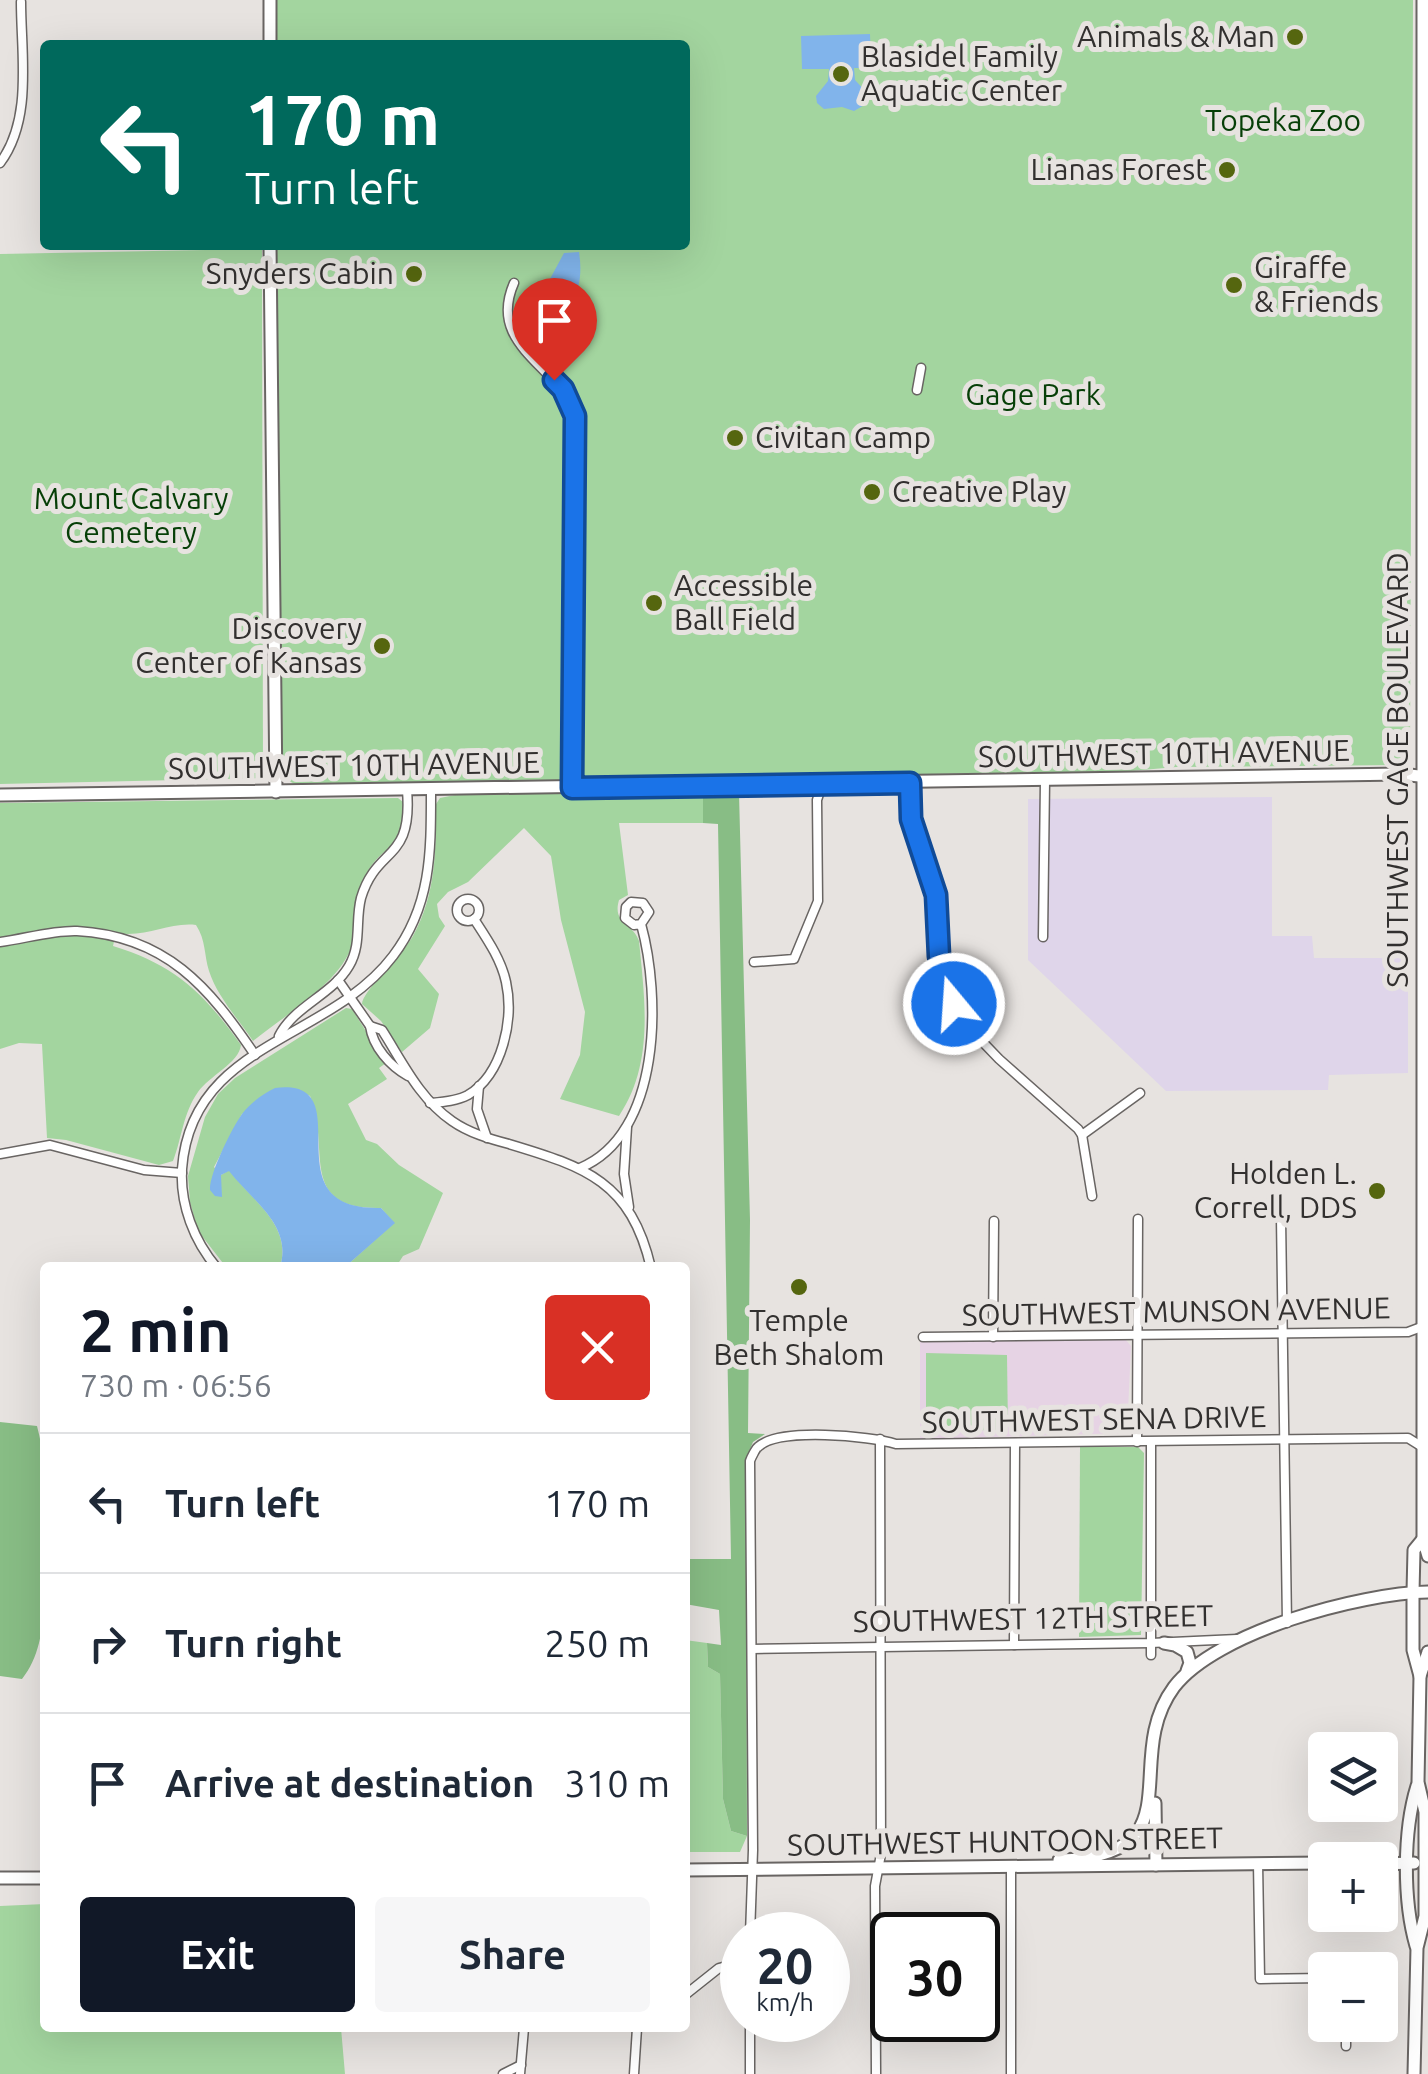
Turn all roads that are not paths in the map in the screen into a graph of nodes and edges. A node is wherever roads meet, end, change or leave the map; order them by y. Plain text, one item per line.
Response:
1 (270, 0) edge
2 (1423, 0) edge
3 (21, 2) edge
4 (270, 40) edge
5 (0, 164) edge
6 (1425, 233) edge
7 (270, 250) edge
8 (514, 283) dead end
9 (921, 368) dead end
10 (917, 390) dead end
11 (1425, 504) edge
12 (1425, 776) edge
13 (1046, 781) junction
14 (910, 783) junction
15 (822, 785) junction
16 (572, 788) junction
17 (431, 789) junction
18 (407, 790) junction
19 (276, 792) junction
20 (0, 795) edge
21 (474, 920) dead end
22 (641, 924) dead end
23 (1044, 937) dead end
24 (0, 942) edge
25 (754, 962) dead end
26 (338, 980) junction
27 (350, 997) junction
28 (279, 1036) junction
29 (1426, 1048) edge
30 (255, 1055) junction
31 (479, 1086) junction
32 (1140, 1093) dead end
33 (430, 1103) junction
34 (628, 1122) junction
35 (1082, 1135) junction
36 (487, 1138) junction
37 (0, 1154) edge
38 (580, 1168) junction
39 (182, 1173) junction
40 (1092, 1196) dead end
41 (629, 1209) junction
42 (1281, 1218) dead end
43 (1138, 1220) dead end
44 (994, 1222) dead end
45 (212, 1262) edge
46 (649, 1262) edge
47 (1426, 1326) edge
48 (1282, 1333) junction
49 (1137, 1335) junction
50 (993, 1337) junction
51 (922, 1338) dead end
52 (880, 1439) junction
53 (1282, 1440) junction
54 (1136, 1442) junction
55 (1151, 1442) junction
56 (1015, 1443) junction
57 (1425, 1449) edge
58 (1422, 1539) junction
59 (1428, 1556) edge
60 (1413, 1592) junction
61 (1428, 1592) edge
62 (1286, 1623) junction
63 (1248, 1637) junction
64 (1157, 1643) junction
65 (1014, 1646) junction
66 (880, 1647) junction
67 (752, 1649) junction
68 (1428, 1652) edge
69 (1150, 1656) dead end
70 (1186, 1675) junction
71 (1420, 1676) junction
72 (1423, 1747) edge
73 (1152, 1754) junction
74 (1418, 1782) junction
75 (1258, 1863) junction
76 (1308, 1863) edge
77 (1398, 1863) edge
78 (1409, 1863) junction
79 (1426, 1863) edge
80 (1156, 1865) junction
81 (1012, 1868) junction
82 (1037, 1868) junction
83 (690, 1870) edge
84 (752, 1870) junction
85 (878, 1870) junction
86 (0, 1878) edge
87 (40, 1878) edge
88 (751, 1912) edge
89 (1416, 1948) junction
90 (720, 1968) edge
91 (1308, 1978) edge
92 (690, 1990) edge
93 (1422, 1996) edge
94 (524, 2032) edge
95 (637, 2032) edge
96 (750, 2042) edge
97 (1346, 2042) edge
98 (1346, 2046) dead end
99 (521, 2070) edge
100 (502, 2074) edge
101 (634, 2074) edge
102 (750, 2074) edge
103 (876, 2074) edge
104 (1011, 2074) edge
105 (1414, 2074) edge

1 - 4 main road
2 - 6 main road, SOUTHWEST GAGE BOULEVARD
3 - 5 street
6 - 11 main road, SOUTHWEST GAGE BOULEVARD
7 - 19 main road
8 - 16 street
9 - 10 street
11 - 12 main road, SOUTHWEST GAGE BOULEVARD
12 - 13 main road, SOUTHWEST 10TH AVENUE
12 - 29 main road, SOUTHWEST GAGE BOULEVARD
13 - 14 main road, SOUTHWEST 10TH AVENUE
13 - 23 street
14 - 15 main road, SOUTHWEST 10TH AVENUE
14 - 35 street
15 - 16 main road, SOUTHWEST 10TH AVENUE
15 - 25 street
16 - 17 main road, SOUTHWEST 10TH AVENUE
17 - 18 main road, SOUTHWEST 10TH AVENUE
17 - 27 street
18 - 19 main road, SOUTHWEST 10TH AVENUE
18 - 26 street
19 - 20 main road, SOUTHWEST 10TH AVENUE
21 - 31 street
22 - 34 street
24 - 30 street
26 - 27 street
26 - 28 street
27 - 28 street
27 - 33 street
28 - 30 street
29 - 47 main road, SOUTHWEST GAGE BOULEVARD
30 - 39 street
31 - 33 street
31 - 36 street
32 - 35 street
33 - 36 street
34 - 38 street
34 - 41 street
35 - 40 street
36 - 38 street
37 - 39 street
38 - 41 street
39 - 45 street
41 - 46 street
42 - 48 street
43 - 49 street
44 - 50 street
47 - 48 street, SOUTHWEST MUNSON AVENUE
47 - 57 main road, SOUTHWEST GAGE BOULEVARD
48 - 49 street, SOUTHWEST MUNSON AVENUE
48 - 53 street
49 - 50 street, SOUTHWEST MUNSON AVENUE
49 - 54 street
50 - 51 street, SOUTHWEST MUNSON AVENUE
52 - 56 street, SOUTHWEST SENA DRIVE
52 - 66 street
52 - 67 street, SOUTHWEST SENA DRIVE
53 - 55 street, SOUTHWEST SENA DRIVE
53 - 57 street, SOUTHWEST SENA DRIVE
53 - 62 street
54 - 55 street, SOUTHWEST SENA DRIVE
54 - 56 street, SOUTHWEST SENA DRIVE
55 - 64 street
56 - 65 street
57 - 58 main road, SOUTHWEST GAGE BOULEVARD
58 - 59 main road, SOUTHWEST GAGE BOULEVARD
58 - 60 main road, SOUTHWEST GAGE BOULEVARD
60 - 61 main road, SOUTHWEST 12TH STREET
60 - 62 main road, SOUTHWEST 12TH STREET
60 - 71 main road, SOUTHWEST GAGE BOULEVARD
62 - 63 main road, SOUTHWEST 12TH STREET
63 - 64 street, SOUTHWEST 12TH STREET
63 - 70 main road
64 - 65 street, SOUTHWEST 12TH STREET
64 - 69 street
64 - 70 main road
65 - 66 street, SOUTHWEST 12TH STREET
66 - 67 street, SOUTHWEST 12TH STREET
66 - 85 street
67 - 84 street
68 - 71 main road, SOUTHWEST GAGE BOULEVARD
70 - 73 main road
71 - 72 main road, SOUTHWEST GAGE BOULEVARD
72 - 74 main road, SOUTHWEST GAGE BOULEVARD
73 - 80 main road
73 - 82 main road
74 - 78 main road, SOUTHWEST GAGE BOULEVARD
74 - 79 main road, SOUTHWEST GAGE BOULEVARD
75 - 76 main road, SOUTHWEST HUNTOON STREET
75 - 80 main road, SOUTHWEST HUNTOON STREET
75 - 91 street
77 - 78 main road
78 - 79 main road
78 - 89 main road, SOUTHWEST GAGE BOULEVARD
79 - 89 main road, SOUTHWEST GAGE BOULEVARD
80 - 82 main road, SOUTHWEST HUNTOON STREET
81 - 82 main road, SOUTHWEST HUNTOON STREET
81 - 85 main road, SOUTHWEST HUNTOON STREET
81 - 104 street
83 - 84 main road, SOUTHWEST HUNTOON STREET
84 - 85 main road, SOUTHWEST HUNTOON STREET
84 - 88 street
85 - 103 street
86 - 87 main road
89 - 93 main road, SOUTHWEST GAGE BOULEVARD
90 - 92 street
93 - 105 main road, SOUTHWEST GAGE BOULEVARD
94 - 99 street
95 - 101 street
96 - 102 street
97 - 98 street
99 - 100 street

